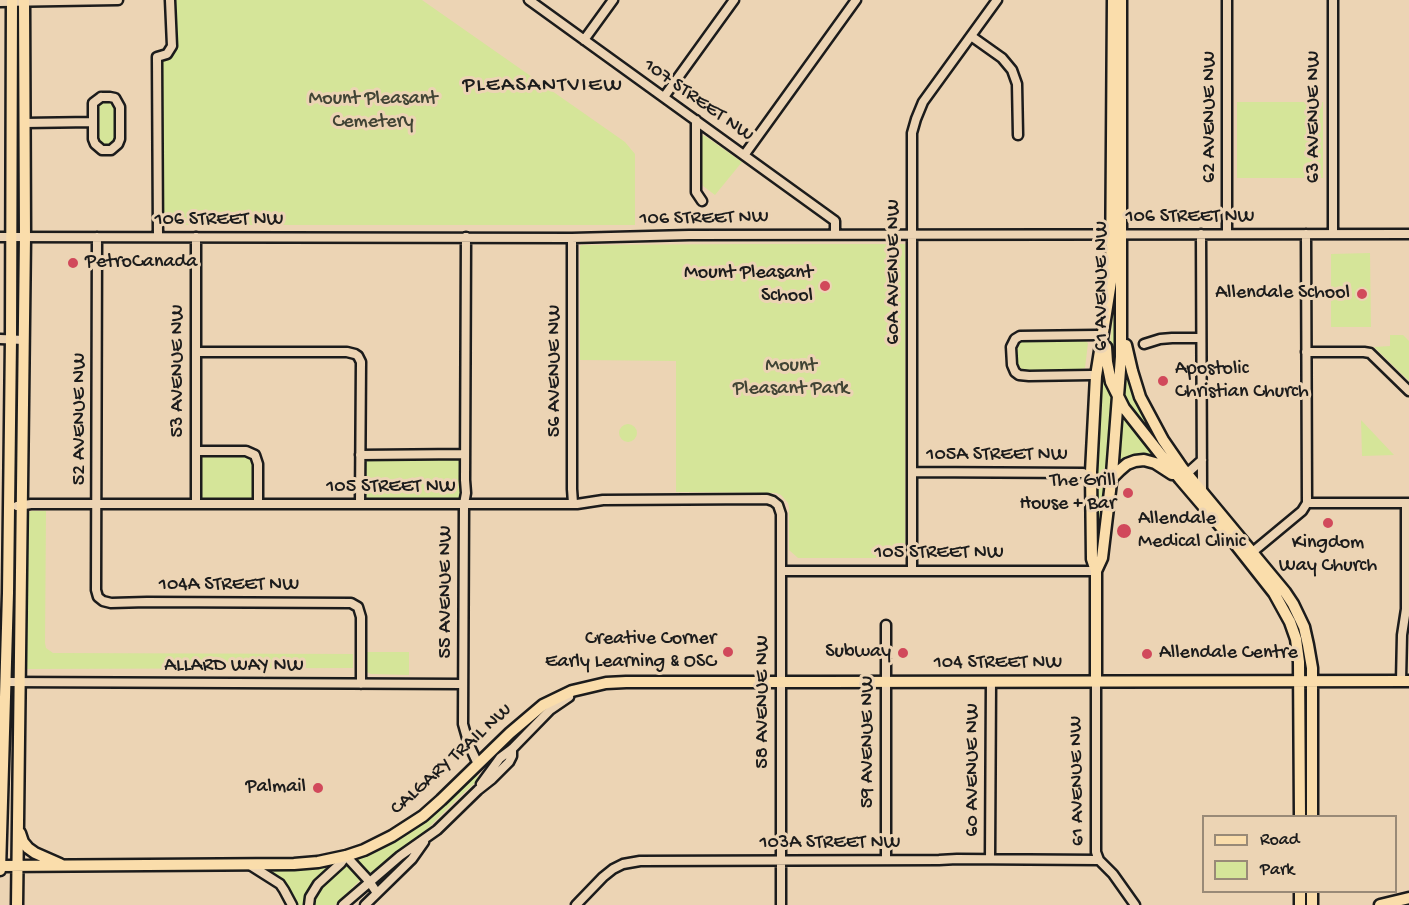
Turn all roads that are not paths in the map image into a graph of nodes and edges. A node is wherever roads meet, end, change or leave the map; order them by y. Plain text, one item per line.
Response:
1 (118, 0) edge
2 (170, 0) edge
3 (529, 0) edge
4 (613, 0) edge
5 (734, 0) edge
6 (856, 0) edge
7 (997, 0) edge
8 (1113, 0) edge
9 (1121, 0) edge
10 (1227, 0) edge
11 (1333, 0) edge
12 (12, 1) edge
13 (24, 1) edge
14 (0, 2) edge
15 (971, 36) junction
16 (584, 40) junction
17 (664, 98) junction
18 (696, 120) junction
19 (93, 122) junction
20 (24, 123) junction
21 (1018, 135) dead end
22 (745, 154) junction
23 (702, 201) dead end
24 (1201, 234) junction
25 (1227, 234) junction
26 (1306, 234) junction
27 (1332, 234) junction
28 (1409, 234) edge
29 (835, 235) junction
30 (911, 235) junction
31 (1116, 235) junction
32 (0, 237) edge
33 (12, 237) junction
34 (25, 237) junction
35 (97, 237) junction
36 (158, 237) junction
37 (196, 237) junction
38 (466, 237) junction
39 (572, 238) junction
40 (0, 244) edge
41 (12, 263) junction
42 (1110, 296) junction
43 (1122, 315) junction
44 (1097, 335) dead end
45 (1201, 338) junction
46 (6, 339) edge
47 (24, 340) junction
48 (1144, 344) dead end
49 (196, 352) junction
50 (1306, 352) junction
51 (1091, 375) dead end
52 (1409, 391) edge
53 (1119, 399) junction
54 (196, 451) junction
55 (360, 454) junction
56 (465, 454) junction
57 (1202, 460) junction
58 (912, 472) junction
59 (1083, 473) dead end
60 (1184, 476) junction
61 (1111, 479) junction
62 (1202, 491) junction
63 (773, 501) joint
64 (573, 503) junction
65 (1307, 503) junction
66 (1407, 503) edge
67 (97, 504) junction
68 (196, 504) junction
69 (258, 504) junction
70 (360, 504) junction
71 (464, 504) junction
72 (8, 506) junction
73 (22, 506) junction
74 (1249, 555) junction
75 (912, 570) junction
76 (781, 571) junction
77 (1096, 571) junction
78 (4, 593) edge
79 (21, 593) junction
80 (100, 599) joint
81 (886, 625) dead end
82 (1300, 681) junction
83 (1312, 681) junction
84 (1405, 681) edge
85 (5, 682) junction
86 (20, 682) junction
87 (781, 682) junction
88 (886, 682) junction
89 (990, 682) junction
90 (1096, 682) junction
91 (361, 684) junction
92 (463, 684) junction
93 (584, 688) junction
94 (478, 764) junction
95 (1, 793) edge
96 (1299, 815) edge
97 (1312, 815) edge
98 (18, 821) junction
99 (426, 838) junction
100 (346, 856) junction
101 (990, 859) junction
102 (781, 860) junction
103 (886, 860) junction
104 (1099, 860) junction
105 (250, 865) junction
106 (0, 866) edge
107 (18, 866) junction
108 (63, 866) junction
109 (0, 871) edge
110 (369, 881) junction
111 (377, 893) junction
112 (1409, 898) edge
113 (18, 905) edge
114 (292, 905) edge
115 (309, 905) edge
116 (343, 905) edge
117 (365, 905) edge
118 (576, 905) edge
119 (781, 905) edge
120 (1135, 905) edge
121 (1380, 905) edge

1 - 13 street
2 - 36 street
3 - 16 street, 107 STREET NW
4 - 16 street
5 - 17 street
6 - 22 street
7 - 15 street, 60A AVENUE NW
8 - 31 main road, 61 AVENUE NW
9 - 31 main road, 61 AVENUE NW
10 - 25 street, 62 AVENUE NW
11 - 27 street, 63 AVENUE NW
12 - 13 street
12 - 14 street
12 - 33 main road
13 - 20 main road
15 - 21 street
15 - 30 street, 60A AVENUE NW
16 - 17 street, 107 STREET NW
17 - 18 street, 107 STREET NW
18 - 22 street, 107 STREET NW
18 - 23 street
19 - 19 street
19 - 20 street
20 - 34 main road
22 - 29 street, 107 STREET NW
24 - 25 street, 106 STREET NW
24 - 31 street, 106 STREET NW
24 - 45 street
25 - 26 street, 106 STREET NW
26 - 27 street, 106 STREET NW
26 - 50 street
27 - 28 street, 106 STREET NW
29 - 30 street, 106 STREET NW
29 - 39 street, 106 STREET NW
30 - 31 street, 106 STREET NW
30 - 58 street, 60A AVENUE NW
31 - 42 main road, 61 AVENUE NW
31 - 43 main road, 61 AVENUE NW
32 - 33 street, 106 STREET NW
33 - 34 street, 106 STREET NW
33 - 41 main road
34 - 35 street, 106 STREET NW
34 - 47 main road
35 - 36 street, 106 STREET NW
35 - 67 street, 52 AVENUE NW
36 - 37 street, 106 STREET NW
37 - 38 street, 106 STREET NW
37 - 49 street, 53 AVENUE NW
38 - 39 street, 106 STREET NW
38 - 56 street, 55 AVENUE NW
39 - 64 street, 56 AVENUE NW
40 - 41 main road
41 - 46 main road
42 - 53 main road
42 - 77 main road, 61 AVENUE NW
43 - 53 main road, 61 AVENUE NW
43 - 60 main road
44 - 51 street
45 - 48 street
45 - 57 street
46 - 47 street
46 - 72 main road
47 - 73 main road
49 - 54 street, 53 AVENUE NW
49 - 55 street
50 - 52 street
50 - 65 street
53 - 60 main road
53 - 61 main road, 61 AVENUE NW
54 - 68 street, 53 AVENUE NW
54 - 69 street
55 - 56 street
55 - 70 street
56 - 71 street, 55 AVENUE NW
57 - 60 street
57 - 62 street
58 - 59 street, 105A STREET NW
58 - 75 street, 60A AVENUE NW
60 - 61 main road
60 - 62 main road
60 - 74 main road
61 - 77 main road, 61 AVENUE NW
62 - 74 main road
63 - 64 street, 105 STREET NW
63 - 76 street, 58 AVENUE NW
64 - 71 street, 105 STREET NW
65 - 66 street
65 - 74 street
66 - 84 street
67 - 68 street, 105 STREET NW
67 - 73 street, 105 STREET NW
67 - 80 street, 52 AVENUE NW
68 - 69 street, 105 STREET NW
69 - 70 street, 105 STREET NW
70 - 71 street, 105 STREET NW
71 - 92 street, 55 AVENUE NW
72 - 73 street, 105 STREET NW
72 - 78 main road
73 - 79 main road
74 - 82 main road
74 - 83 main road
75 - 76 street, 105 STREET NW
75 - 77 street, 105 STREET NW
76 - 87 street, 58 AVENUE NW
77 - 90 main road, 61 AVENUE NW
78 - 79 street
78 - 85 main road
79 - 86 main road
80 - 91 street, 104A STREET NW
81 - 88 street, 59 AVENUE NW
82 - 83 main road, 104 STREET NW
82 - 90 main road, 104 STREET NW
82 - 96 main road
83 - 84 main road, 104 STREET NW
83 - 97 main road
85 - 86 street, ALLARD WAY NW
85 - 95 main road
86 - 91 street, ALLARD WAY NW
86 - 98 main road
87 - 88 main road, 104 STREET NW
87 - 93 main road, 104 STREET NW
87 - 102 street, 58 AVENUE NW
88 - 89 main road, 104 STREET NW
88 - 103 street, 59 AVENUE NW
89 - 90 main road, 104 STREET NW
89 - 101 street, 60 AVENUE NW
90 - 104 street, 61 AVENUE NW
91 - 92 street, ALLARD WAY NW
92 - 94 street, 55 AVENUE NW
93 - 94 main road, CALGARY TRAIL NW
93 - 99 street, CALGARY TRAIL NW
94 - 100 main road, CALGARY TRAIL NW
95 - 106 main road
98 - 107 main road
98 - 108 main road
99 - 110 street, CALGARY TRAIL NW
99 - 111 street, CALGARY TRAIL NW
100 - 105 main road, CALGARY TRAIL NW
100 - 110 street
100 - 115 street, CALGARY TRAIL NW
101 - 103 street, 103A STREET NW
101 - 104 street, 103A STREET NW
102 - 103 street, 103A STREET NW
102 - 118 street, 103A STREET NW
102 - 119 street, 58 AVENUE NW
104 - 120 street, 61 AVENUE NW
105 - 108 main road, CALGARY TRAIL NW
105 - 114 street
106 - 107 main road, CALGARY TRAIL NW
106 - 109 main road
107 - 108 main road, CALGARY TRAIL NW
107 - 113 main road
110 - 111 street
110 - 116 street, CALGARY TRAIL NW
111 - 117 street, CALGARY TRAIL NW
112 - 121 main road

